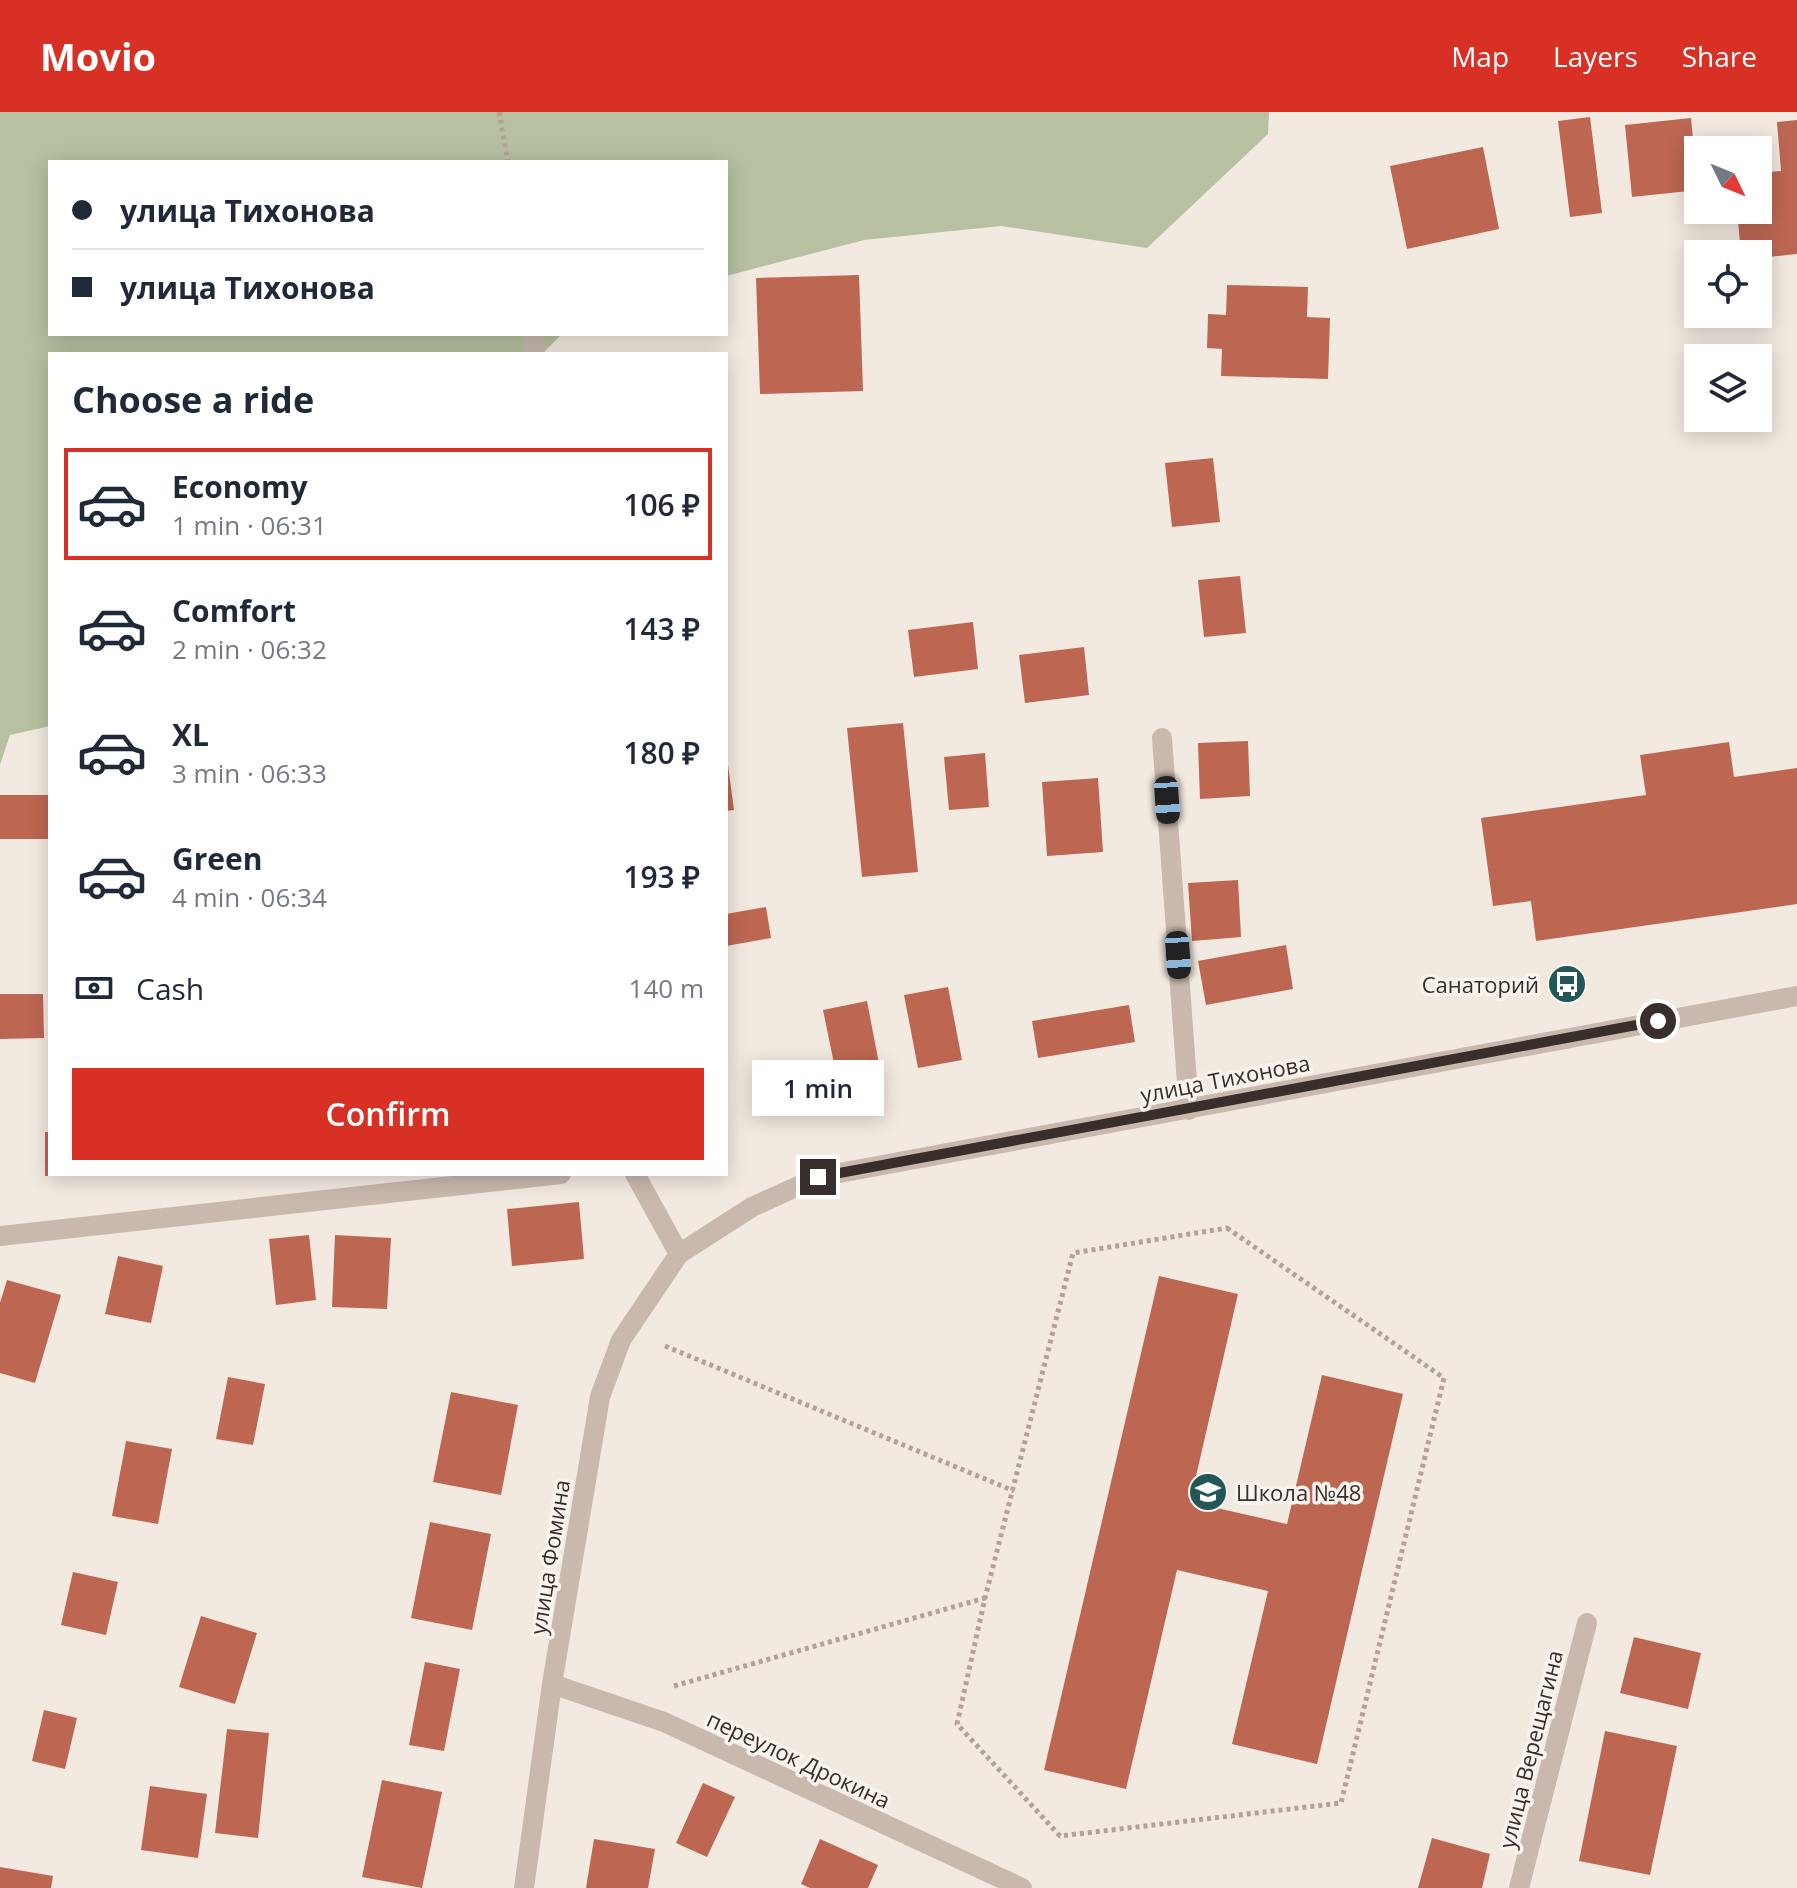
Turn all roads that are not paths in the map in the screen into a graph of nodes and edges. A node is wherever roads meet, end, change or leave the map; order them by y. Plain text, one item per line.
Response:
1 (1162, 738) dead end
2 (1797, 996) edge
3 (1189, 1110) junction
4 (543, 1176) edge
5 (636, 1176) edge
6 (0, 1236) edge
7 (679, 1254) junction
8 (1587, 1623) dead end
9 (552, 1684) junction
10 (524, 1888) edge
11 (1022, 1888) edge
12 (1519, 1888) edge

1 - 3 street
2 - 3 street, улица Тихонова
3 - 7 street, улица Тихонова
4 - 6 street
5 - 7 street
7 - 9 street, улица Фомина
8 - 12 street, улица Верещагина
9 - 10 street, улица Фомина
9 - 11 street, переулок Дрокина

